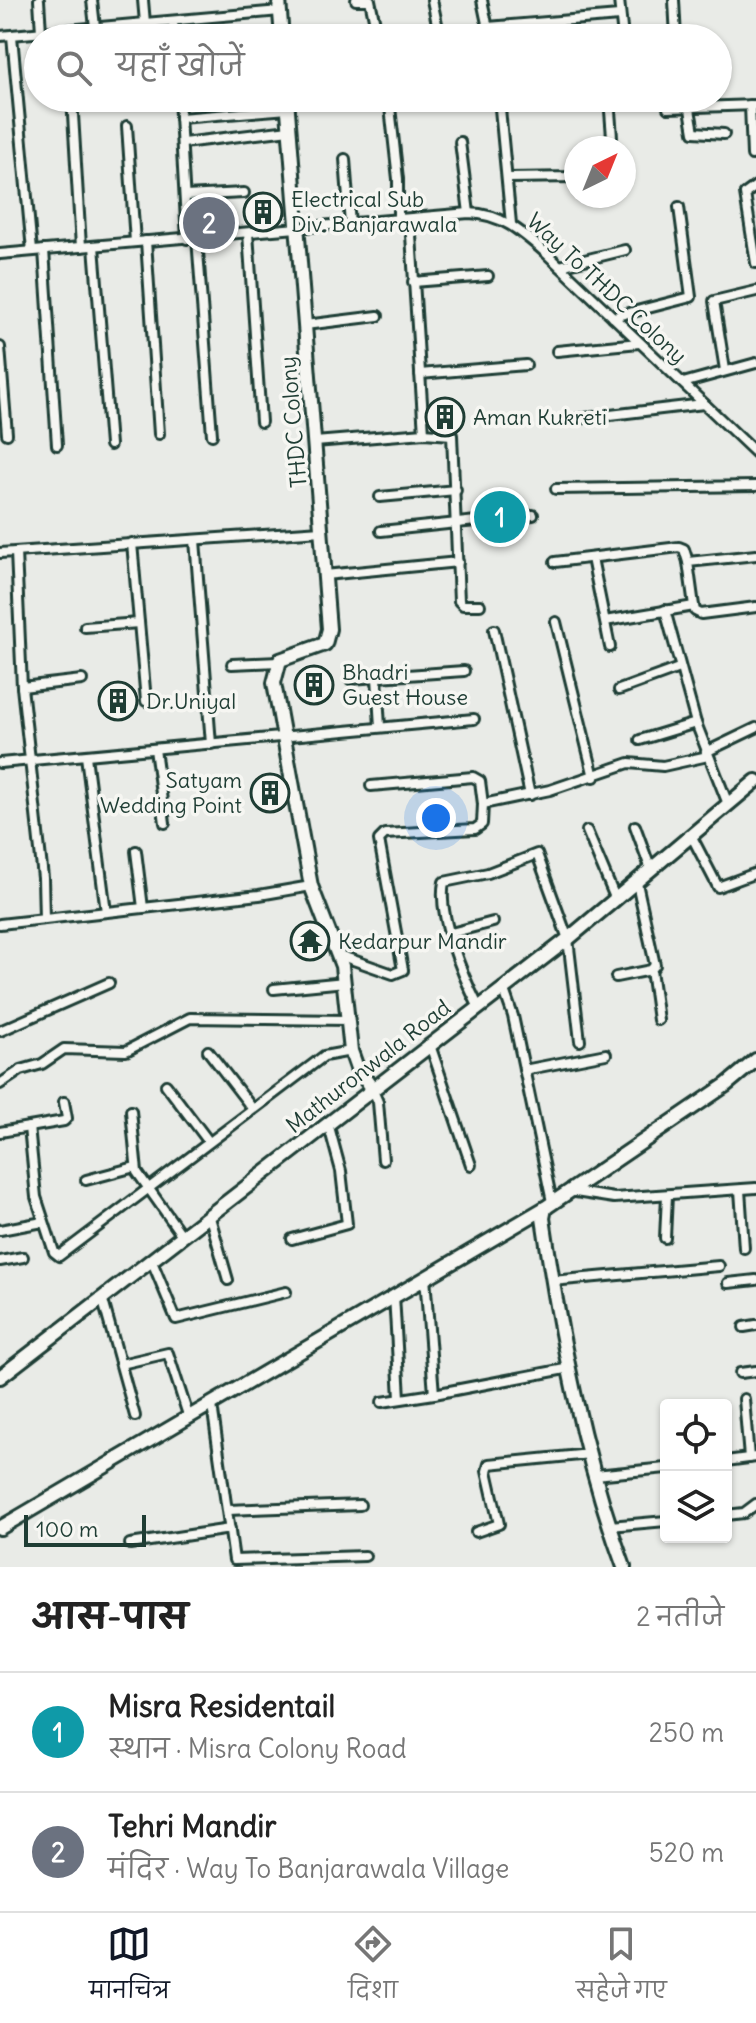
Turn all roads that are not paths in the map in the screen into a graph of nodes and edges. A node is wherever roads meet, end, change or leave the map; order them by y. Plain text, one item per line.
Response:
1 (39, 0) edge
2 (92, 0) edge
3 (143, 0) edge
4 (356, 0) edge
5 (368, 0) edge
6 (432, 0) edge
7 (482, 0) edge
8 (619, 0) edge
9 (674, 0) edge
10 (279, 6) edge
11 (619, 16) junction
12 (173, 21) junction
13 (145, 23) junction
14 (40, 24) edge
15 (95, 24) edge
16 (132, 24) edge
17 (173, 24) edge
18 (374, 24) edge
19 (437, 24) edge
20 (487, 24) edge
21 (524, 24) edge
22 (620, 24) edge
23 (675, 24) edge
24 (24, 34) edge
25 (0, 36) edge
26 (12, 36) junction
27 (753, 105) edge
28 (732, 106) edge
29 (73, 112) edge
30 (180, 112) edge
31 (226, 112) edge
32 (288, 112) edge
33 (391, 112) edge
34 (501, 112) edge
35 (610, 112) edge
36 (691, 112) edge
37 (180, 118) junction
38 (127, 126) dead end
39 (289, 130) junction
40 (724, 134) dead end
41 (612, 136) edge
42 (460, 142) dead end
43 (183, 143) junction
44 (752, 155) dead end
45 (345, 159) dead end
46 (564, 177) edge
47 (508, 178) junction
48 (756, 186) edge
49 (244, 193) dead end
50 (185, 196) junction
51 (679, 207) dead end
52 (469, 213) junction
53 (405, 221) junction
54 (511, 224) junction
55 (350, 225) junction
56 (298, 230) junction
57 (248, 233) junction
58 (192, 238) junction
59 (146, 241) junction
60 (135, 242) junction
61 (94, 246) junction
62 (81, 247) junction
63 (44, 250) junction
64 (625, 250) dead end
65 (32, 251) junction
66 (0, 254) edge
67 (756, 263) edge
68 (560, 266) junction
69 (488, 276) dead end
70 (413, 282) junction
71 (756, 291) edge
72 (378, 316) dead end
73 (613, 317) junction
74 (305, 325) junction
75 (639, 343) junction
76 (0, 347) edge
77 (557, 351) dead end
78 (756, 363) edge
79 (526, 365) dead end
80 (725, 370) junction
81 (420, 374) junction
82 (683, 383) junction
83 (704, 404) junction
84 (559, 421) dead end
85 (261, 422) dead end
86 (424, 433) junction
87 (7, 434) dead end
88 (159, 434) dead end
89 (212, 435) dead end
90 (315, 442) junction
91 (57, 445) dead end
92 (110, 445) dead end
93 (756, 453) edge
94 (756, 486) edge
95 (556, 489) dead end
96 (456, 490) junction
97 (380, 497) dead end
98 (533, 515) dead end
99 (457, 525) junction
100 (321, 531) junction
101 (381, 531) dead end
102 (195, 540) junction
103 (132, 543) junction
104 (16, 552) junction
105 (0, 553) edge
106 (756, 555) edge
107 (592, 558) junction
108 (458, 562) junction
109 (555, 562) dead end
110 (688, 562) junction
111 (325, 575) junction
112 (480, 605) dead end
113 (694, 606) junction
114 (756, 607) edge
115 (665, 610) junction
116 (605, 621) junction
117 (556, 622) dead end
118 (139, 623) junction
119 (85, 627) dead end
120 (494, 630) dead end
121 (610, 647) dead end
122 (279, 662) junction
123 (232, 664) dead end
124 (679, 668) junction
125 (464, 671) dead end
126 (377, 677) junction
127 (350, 679) dead end
128 (82, 680) dead end
129 (22, 687) junction
130 (619, 690) dead end
131 (146, 701) dead end
132 (474, 719) dead end
133 (696, 723) junction
134 (380, 727) junction
135 (756, 728) edge
136 (284, 738) junction
137 (640, 740) dead end
138 (211, 744) junction
139 (155, 749) junction
140 (707, 754) junction
141 (86, 756) junction
142 (32, 761) junction
143 (0, 763) edge
144 (594, 777) junction
145 (756, 781) edge
146 (371, 786) dead end
147 (530, 795) junction
148 (483, 804) junction
149 (728, 804) junction
150 (165, 823) dead end
151 (635, 826) dead end
152 (587, 831) dead end
153 (692, 837) junction
154 (136, 851) dead end
155 (652, 871) junction
156 (756, 873) edge
157 (637, 883) junction
158 (311, 886) junction
159 (616, 900) junction
160 (143, 908) junction
161 (106, 912) junction
162 (44, 919) junction
163 (493, 922) dead end
164 (0, 924) edge
165 (451, 933) junction
166 (568, 939) junction
167 (339, 955) junction
168 (651, 970) junction
169 (616, 977) dead end
170 (345, 982) junction
171 (109, 983) dead end
172 (503, 987) junction
173 (274, 989) dead end
174 (478, 1006) junction
175 (348, 1020) junction
176 (658, 1020) dead end
177 (0, 1031) edge
178 (580, 1041) dead end
179 (430, 1045) junction
180 (208, 1051) dead end
181 (351, 1051) junction
182 (606, 1054) dead end
183 (756, 1060) edge
184 (524, 1070) junction
185 (0, 1084) edge
186 (166, 1085) dead end
187 (372, 1088) junction
188 (64, 1102) dead end
189 (252, 1108) junction
190 (131, 1111) dead end
191 (328, 1123) junction
192 (29, 1127) junction
193 (0, 1132) edge
194 (209, 1142) junction
195 (383, 1160) dead end
196 (471, 1165) dead end
197 (135, 1167) junction
198 (86, 1180) dead end
199 (756, 1188) edge
200 (740, 1190) junction
201 (148, 1191) junction
202 (568, 1191) junction
203 (667, 1195) junction
204 (548, 1205) junction
205 (209, 1213) junction
206 (43, 1222) junction
207 (0, 1230) edge
208 (181, 1234) junction
209 (665, 1238) dead end
210 (292, 1239) dead end
211 (744, 1248) dead end
212 (23, 1257) dead end
213 (151, 1259) junction
214 (0, 1261) edge
215 (719, 1266) dead end
216 (425, 1277) junction
217 (228, 1280) dead end
218 (756, 1280) edge
219 (552, 1281) junction
220 (728, 1283) dead end
221 (286, 1292) dead end
222 (394, 1295) junction
223 (102, 1297) junction
224 (756, 1325) edge
225 (744, 1327) dead end
226 (121, 1364) junction
227 (570, 1368) junction
228 (756, 1371) edge
229 (740, 1373) dead end
230 (0, 1377) edge
231 (434, 1394) junction
232 (400, 1398) junction
233 (744, 1399) dead end
234 (382, 1402) dead end
235 (212, 1405) junction
236 (135, 1416) dead end
237 (189, 1418) junction
238 (591, 1454) junction
239 (753, 1457) edge
240 (732, 1460) edge
241 (660, 1469) edge
242 (595, 1475) junction
243 (756, 1504) edge
244 (360, 1505) dead end
245 (228, 1510) junction
246 (732, 1514) edge
247 (660, 1522) edge
248 (610, 1526) junction
249 (0, 1528) edge
250 (230, 1529) junction
251 (476, 1532) dead end
252 (130, 1544) dead end
253 (365, 1556) dead end
254 (235, 1564) edge
255 (624, 1567) edge

1 - 14 street
2 - 15 street
3 - 13 street
4 - 5 street
5 - 18 street
6 - 19 street
7 - 20 street
8 - 11 street
9 - 23 street
10 - 12 street
11 - 21 street
11 - 22 street
12 - 13 street
12 - 17 street
13 - 16 street
24 - 26 street
25 - 26 street
26 - 65 street
27 - 28 street
27 - 44 street
29 - 62 street
30 - 37 street
31 - 37 street
32 - 39 street, THDC Colony
33 - 53 street
34 - 47 street
35 - 41 street
36 - 40 street
37 - 43 street
38 - 60 street
39 - 43 street
39 - 56 street, THDC Colony
42 - 52 street
43 - 50 street
45 - 55 street
46 - 47 street
47 - 54 street
48 - 67 street
49 - 50 street
50 - 58 street
51 - 73 street
52 - 53 street, Way To THDC Colony
52 - 54 street, Way To THDC Colony
53 - 55 street
53 - 70 street
54 - 68 street, Way To THDC Colony
55 - 56 street
56 - 57 street
56 - 74 street, THDC Colony
57 - 58 street
57 - 85 street
58 - 59 street
58 - 89 street
59 - 60 street
59 - 88 street
60 - 61 street
61 - 62 street
61 - 92 street
62 - 63 street
63 - 65 street
63 - 91 street
64 - 68 street
65 - 66 street
68 - 73 street, Way To THDC Colony
69 - 70 street
70 - 81 street
71 - 80 street
72 - 74 street
73 - 75 street, Way To THDC Colony
74 - 90 street, THDC Colony
75 - 77 street
75 - 82 street, Way To THDC Colony
76 - 87 street
78 - 80 street
79 - 81 street
80 - 82 street
81 - 86 street
82 - 83 street, Way To THDC Colony
83 - 84 street
83 - 93 street, Way To THDC Colony
86 - 90 street
86 - 96 street
90 - 100 street, THDC Colony
94 - 95 street
96 - 97 street
96 - 99 street
98 - 99 street
99 - 101 street
99 - 108 street
100 - 102 street
100 - 111 street, THDC Colony
102 - 103 street
102 - 138 street
103 - 104 street
103 - 118 street
104 - 105 street
104 - 129 street
106 - 110 street
107 - 109 street
107 - 110 street
107 - 116 street
108 - 111 street
108 - 112 street
110 - 113 street
111 - 122 street, THDC Colony
113 - 114 street
113 - 115 street
115 - 116 street
115 - 124 street
116 - 121 street
117 - 144 street
118 - 119 street
118 - 131 street
120 - 147 street
122 - 123 street
122 - 136 street
124 - 130 street
124 - 133 street
125 - 126 street
126 - 127 street
126 - 134 street
128 - 129 street
129 - 142 street
132 - 134 street
133 - 137 street
133 - 140 street
134 - 136 street
135 - 140 street
136 - 138 street
136 - 158 street
138 - 139 street
139 - 141 street
139 - 150 street
140 - 144 street
140 - 149 street
141 - 142 street
141 - 161 street
142 - 143 street
142 - 162 street
144 - 147 street
145 - 149 street, Mathuronwala Road
146 - 148 street
147 - 148 street
148 - 167 street
149 - 153 street, Mathuronwala Road
151 - 155 street
152 - 159 street
153 - 155 street, Mathuronwala Road
153 - 156 street
154 - 160 street
155 - 157 street, Mathuronwala Road
157 - 159 street, Mathuronwala Road
157 - 168 street
158 - 160 street
158 - 167 street
159 - 166 street, Mathuronwala Road
160 - 161 street
161 - 162 street
162 - 164 street
163 - 165 street
165 - 166 street
165 - 174 street
166 - 172 street, Mathuronwala Road
166 - 178 street
167 - 170 street
168 - 169 street
168 - 176 street
170 - 173 street
170 - 175 street
171 - 177 street
172 - 174 street, Mathuronwala Road
172 - 184 street
174 - 179 street, Mathuronwala Road
175 - 181 street
175 - 185 street
179 - 187 street, Mathuronwala Road
179 - 196 street
180 - 189 street
181 - 187 street
181 - 189 street
182 - 184 street
183 - 202 street
184 - 204 street
186 - 194 street
187 - 191 street, Mathuronwala Road
187 - 195 street
188 - 192 street
189 - 194 street
190 - 197 street
191 - 205 street, Mathuronwala Road
191 - 210 street
192 - 193 street
192 - 206 street
194 - 201 street
197 - 198 street
197 - 201 street
199 - 200 street
200 - 203 street
200 - 211 street
201 - 206 street
201 - 208 street
202 - 203 street
202 - 204 street
203 - 209 street
204 - 216 street
204 - 219 street
205 - 208 street, Mathuronwala Road
205 - 217 street
206 - 207 street
208 - 213 street, Mathuronwala Road
212 - 214 street
213 - 221 street
213 - 223 street, Mathuronwala Road
215 - 219 street
216 - 222 street
216 - 231 street
218 - 220 street
219 - 227 street
222 - 232 street
222 - 235 street
223 - 226 street
223 - 230 street, Mathuronwala Road
224 - 225 street
226 - 236 street
226 - 237 street
227 - 231 street
227 - 238 street
228 - 229 street
231 - 232 street
232 - 234 street
233 - 239 street
235 - 237 street
235 - 245 street
237 - 249 street
238 - 242 street
238 - 251 street
239 - 240 street
241 - 242 street
242 - 248 street
243 - 246 street
244 - 245 street
245 - 250 street
247 - 248 street
248 - 255 street
250 - 252 street
250 - 254 street
253 - 254 street

